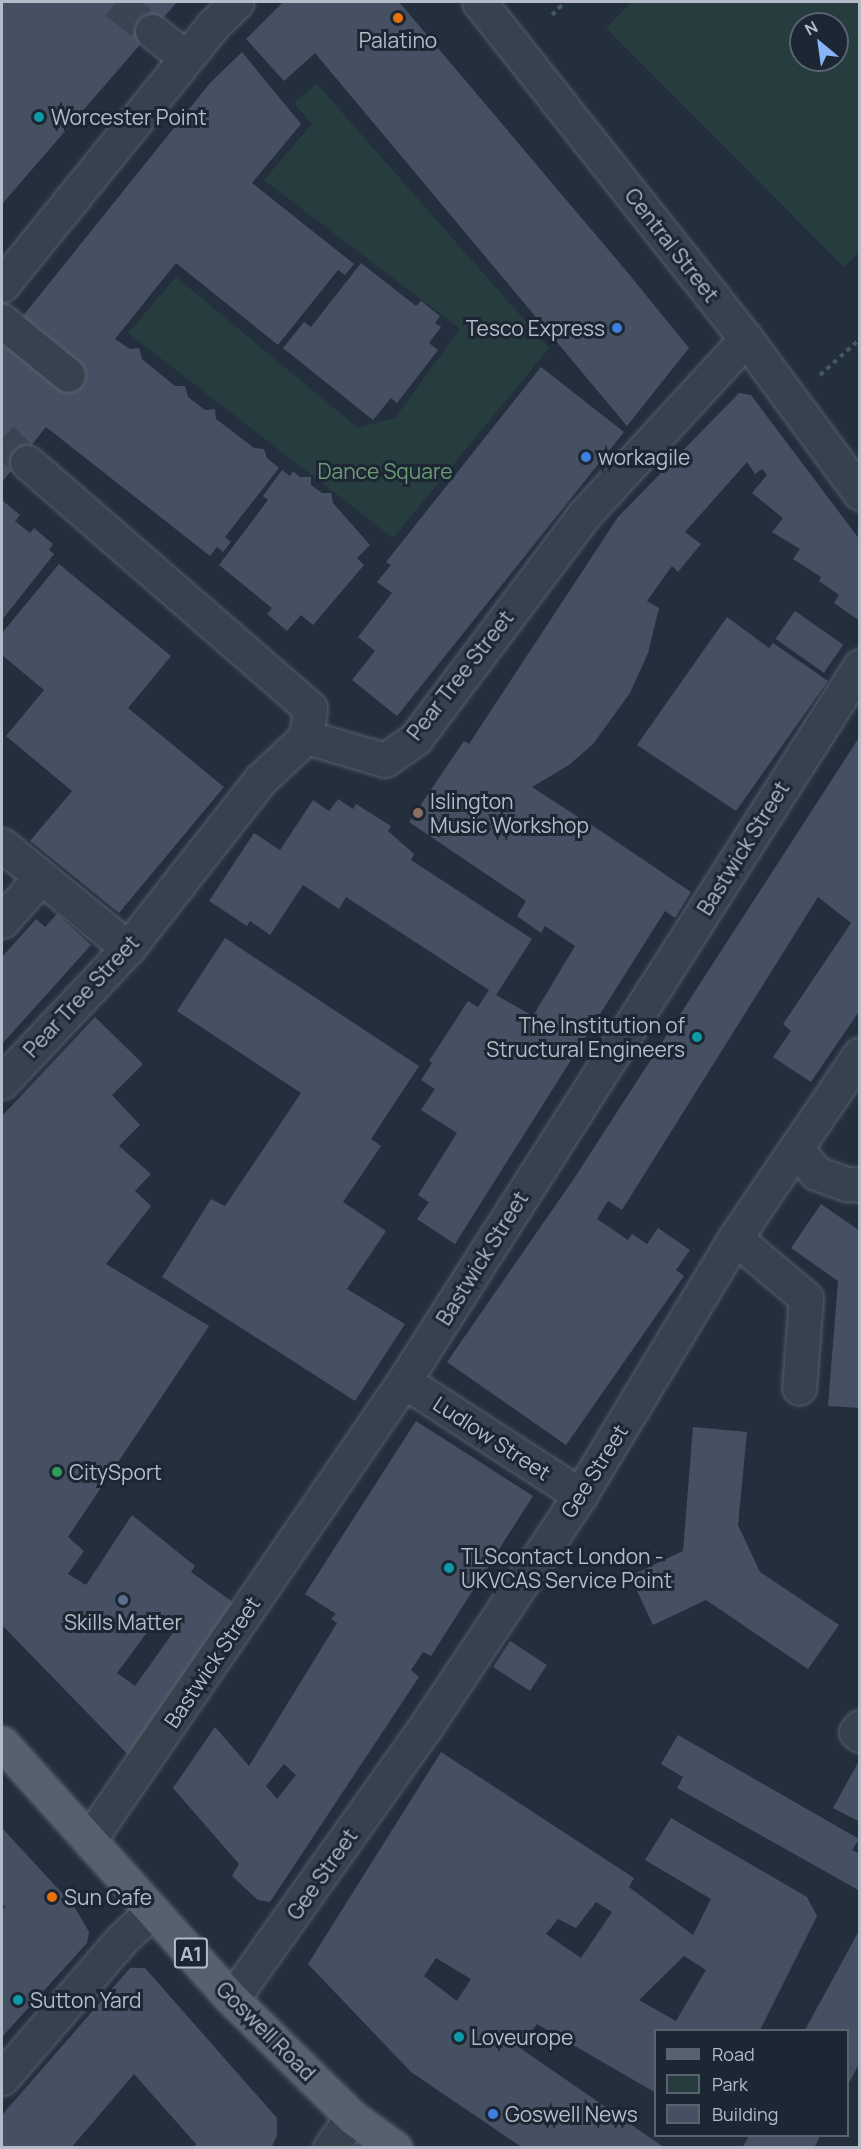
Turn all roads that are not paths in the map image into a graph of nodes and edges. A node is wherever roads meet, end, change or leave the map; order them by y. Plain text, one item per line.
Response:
1 (237, 2) edge
2 (479, 2) edge
3 (152, 31) tunnel mouth
4 (186, 58) junction
5 (2, 285) edge
6 (2, 321) edge
7 (746, 339) junction
8 (68, 375) dead end
9 (27, 462) tunnel mouth
10 (860, 493) edge
11 (860, 666) edge
12 (306, 737) junction
13 (2, 845) edge
14 (41, 877) junction
15 (2, 921) edge
16 (128, 948) junction
17 (860, 1054) edge
18 (2, 1082) edge
19 (796, 1148) junction
20 (860, 1185) edge
21 (735, 1238) junction
22 (404, 1381) junction
23 (799, 1388) dead end
24 (580, 1495) junction
25 (860, 1727) edge
26 (860, 1735) edge
27 (2, 1743) edge
28 (89, 1840) junction
29 (152, 1911) junction
30 (232, 1999) junction
31 (2, 2078) edge
32 (352, 2117) junction
33 (330, 2148) edge
34 (395, 2148) edge

1 - 4 street
2 - 7 street, Central Street
3 - 4 street
4 - 5 street
6 - 8 street
7 - 10 street, Central Street
7 - 12 street, Pear Tree Street
9 - 12 street
11 - 22 street, Bastwick Street
12 - 16 street, Pear Tree Street
13 - 14 street
14 - 15 street
14 - 16 street
16 - 18 street, Pear Tree Street
17 - 19 street, Gee Street
19 - 20 street
19 - 21 street, Gee Street
21 - 23 street
21 - 24 street, Gee Street
22 - 24 street, Ludlow Street
22 - 28 street, Bastwick Street
24 - 30 street, Gee Street
25 - 26 street
27 - 28 main road, Goswell Road / A1
28 - 29 main road, Goswell Road / A1
29 - 30 main road, Goswell Road / A1
29 - 31 street
30 - 32 main road, Goswell Road / A1
32 - 33 street
32 - 34 main road, Goswell Road / A1

